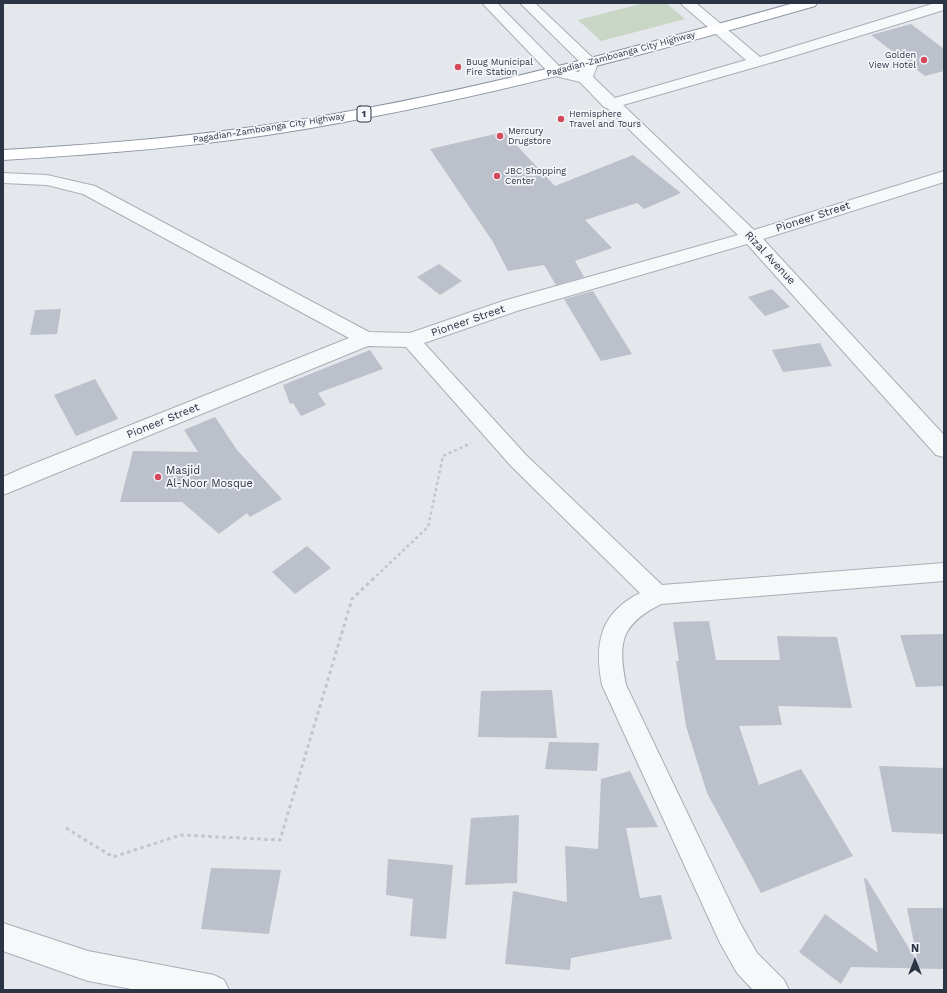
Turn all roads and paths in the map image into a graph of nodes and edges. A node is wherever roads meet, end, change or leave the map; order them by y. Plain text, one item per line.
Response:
1 (489, 3) edge
2 (527, 3) edge
3 (687, 3) edge
4 (810, 3) edge
5 (944, 5) edge
6 (718, 29) junction
7 (757, 62) junction
8 (587, 71) junction
9 (556, 72) junction
10 (610, 104) junction
11 (3, 156) edge
12 (944, 176) edge
13 (3, 178) edge
14 (751, 237) junction
15 (366, 339) junction
16 (411, 340) junction
17 (492, 433) junction
18 (944, 449) edge
19 (3, 487) edge
20 (944, 572) edge
21 (657, 595) junction
22 (66, 828) dead end
23 (3, 937) edge
24 (214, 990) edge
25 (774, 990) edge

1 - 9 street
2 - 8 street, Rizal Avenue
3 - 6 street
4 - 6 highway, Pagadian-Zamboanga City Highway / 1
5 - 7 street
6 - 7 street
6 - 8 highway, Pagadian-Zamboanga City Highway / 1
7 - 10 street
8 - 9 highway, Pagadian-Zamboanga City Highway / 1
8 - 10 street, Rizal Avenue
9 - 11 highway, Pagadian-Zamboanga City Highway / 1
10 - 14 street, Rizal Avenue
12 - 14 street, Pioneer Street
13 - 15 street
14 - 16 street, Pioneer Street
14 - 18 street, Rizal Avenue
15 - 16 street, Pioneer Street
15 - 19 street, Pioneer Street
16 - 17 street
17 - 21 street
17 - 22 path
20 - 21 street
21 - 25 street
23 - 24 street

